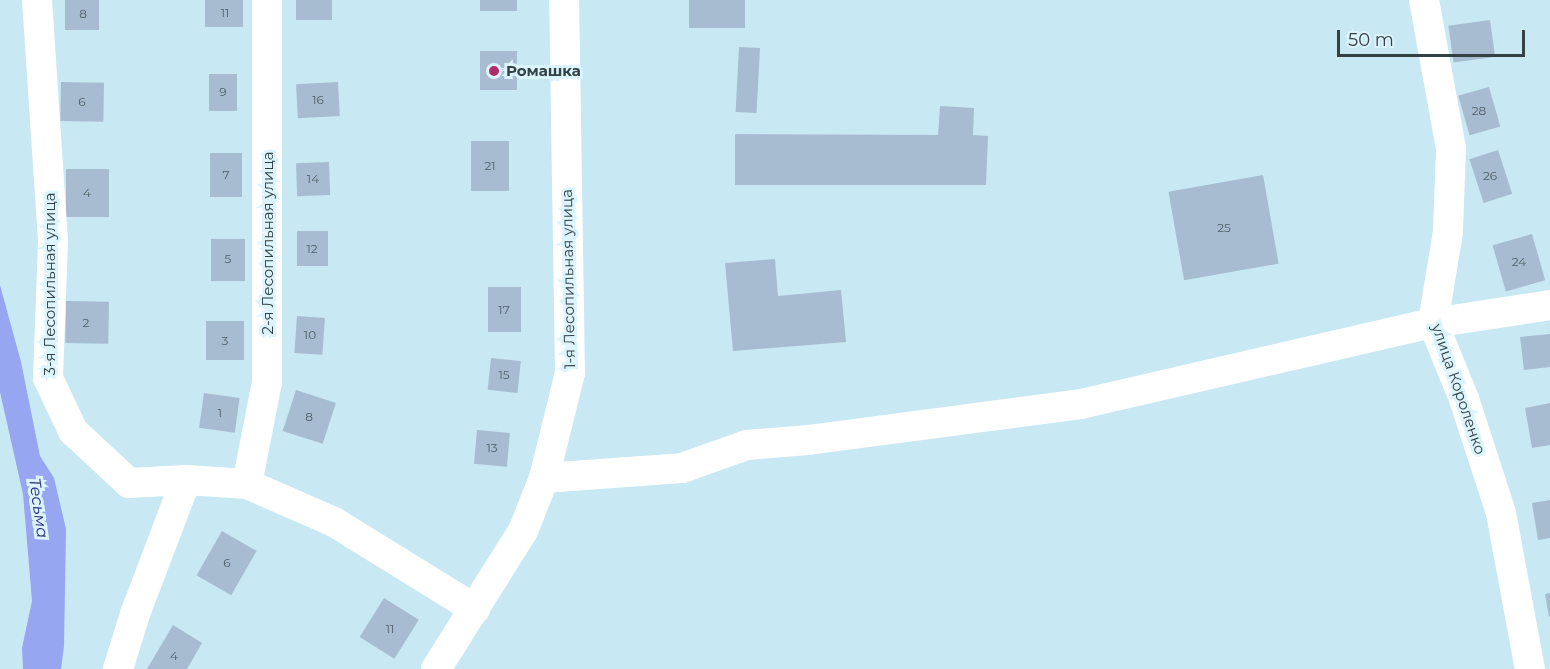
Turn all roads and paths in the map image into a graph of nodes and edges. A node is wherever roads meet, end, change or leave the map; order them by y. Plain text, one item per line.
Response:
1 (37, 0) edge
2 (267, 0) edge
3 (564, 0) edge
4 (1424, 0) edge
5 (1550, 305) edge
6 (1433, 322) junction
7 (544, 478) junction
8 (186, 480) junction
9 (247, 484) junction
10 (475, 609) junction
11 (118, 669) edge
12 (436, 669) edge
13 (1530, 669) edge

1 - 8 street, 3-я Лесопильная улица
2 - 9 street, 2-я Лесопильная улица
3 - 7 street, 1-я Лесопильная улица
4 - 6 street, улица Короленко
5 - 6 street
6 - 7 street
6 - 13 street, улица Короленко
7 - 10 street, 1-я Лесопильная улица
8 - 9 street, 3-я Лесопильная улица
8 - 11 street
9 - 10 street, 3-я Лесопильная улица
10 - 12 street, 1-я Лесопильная улица

